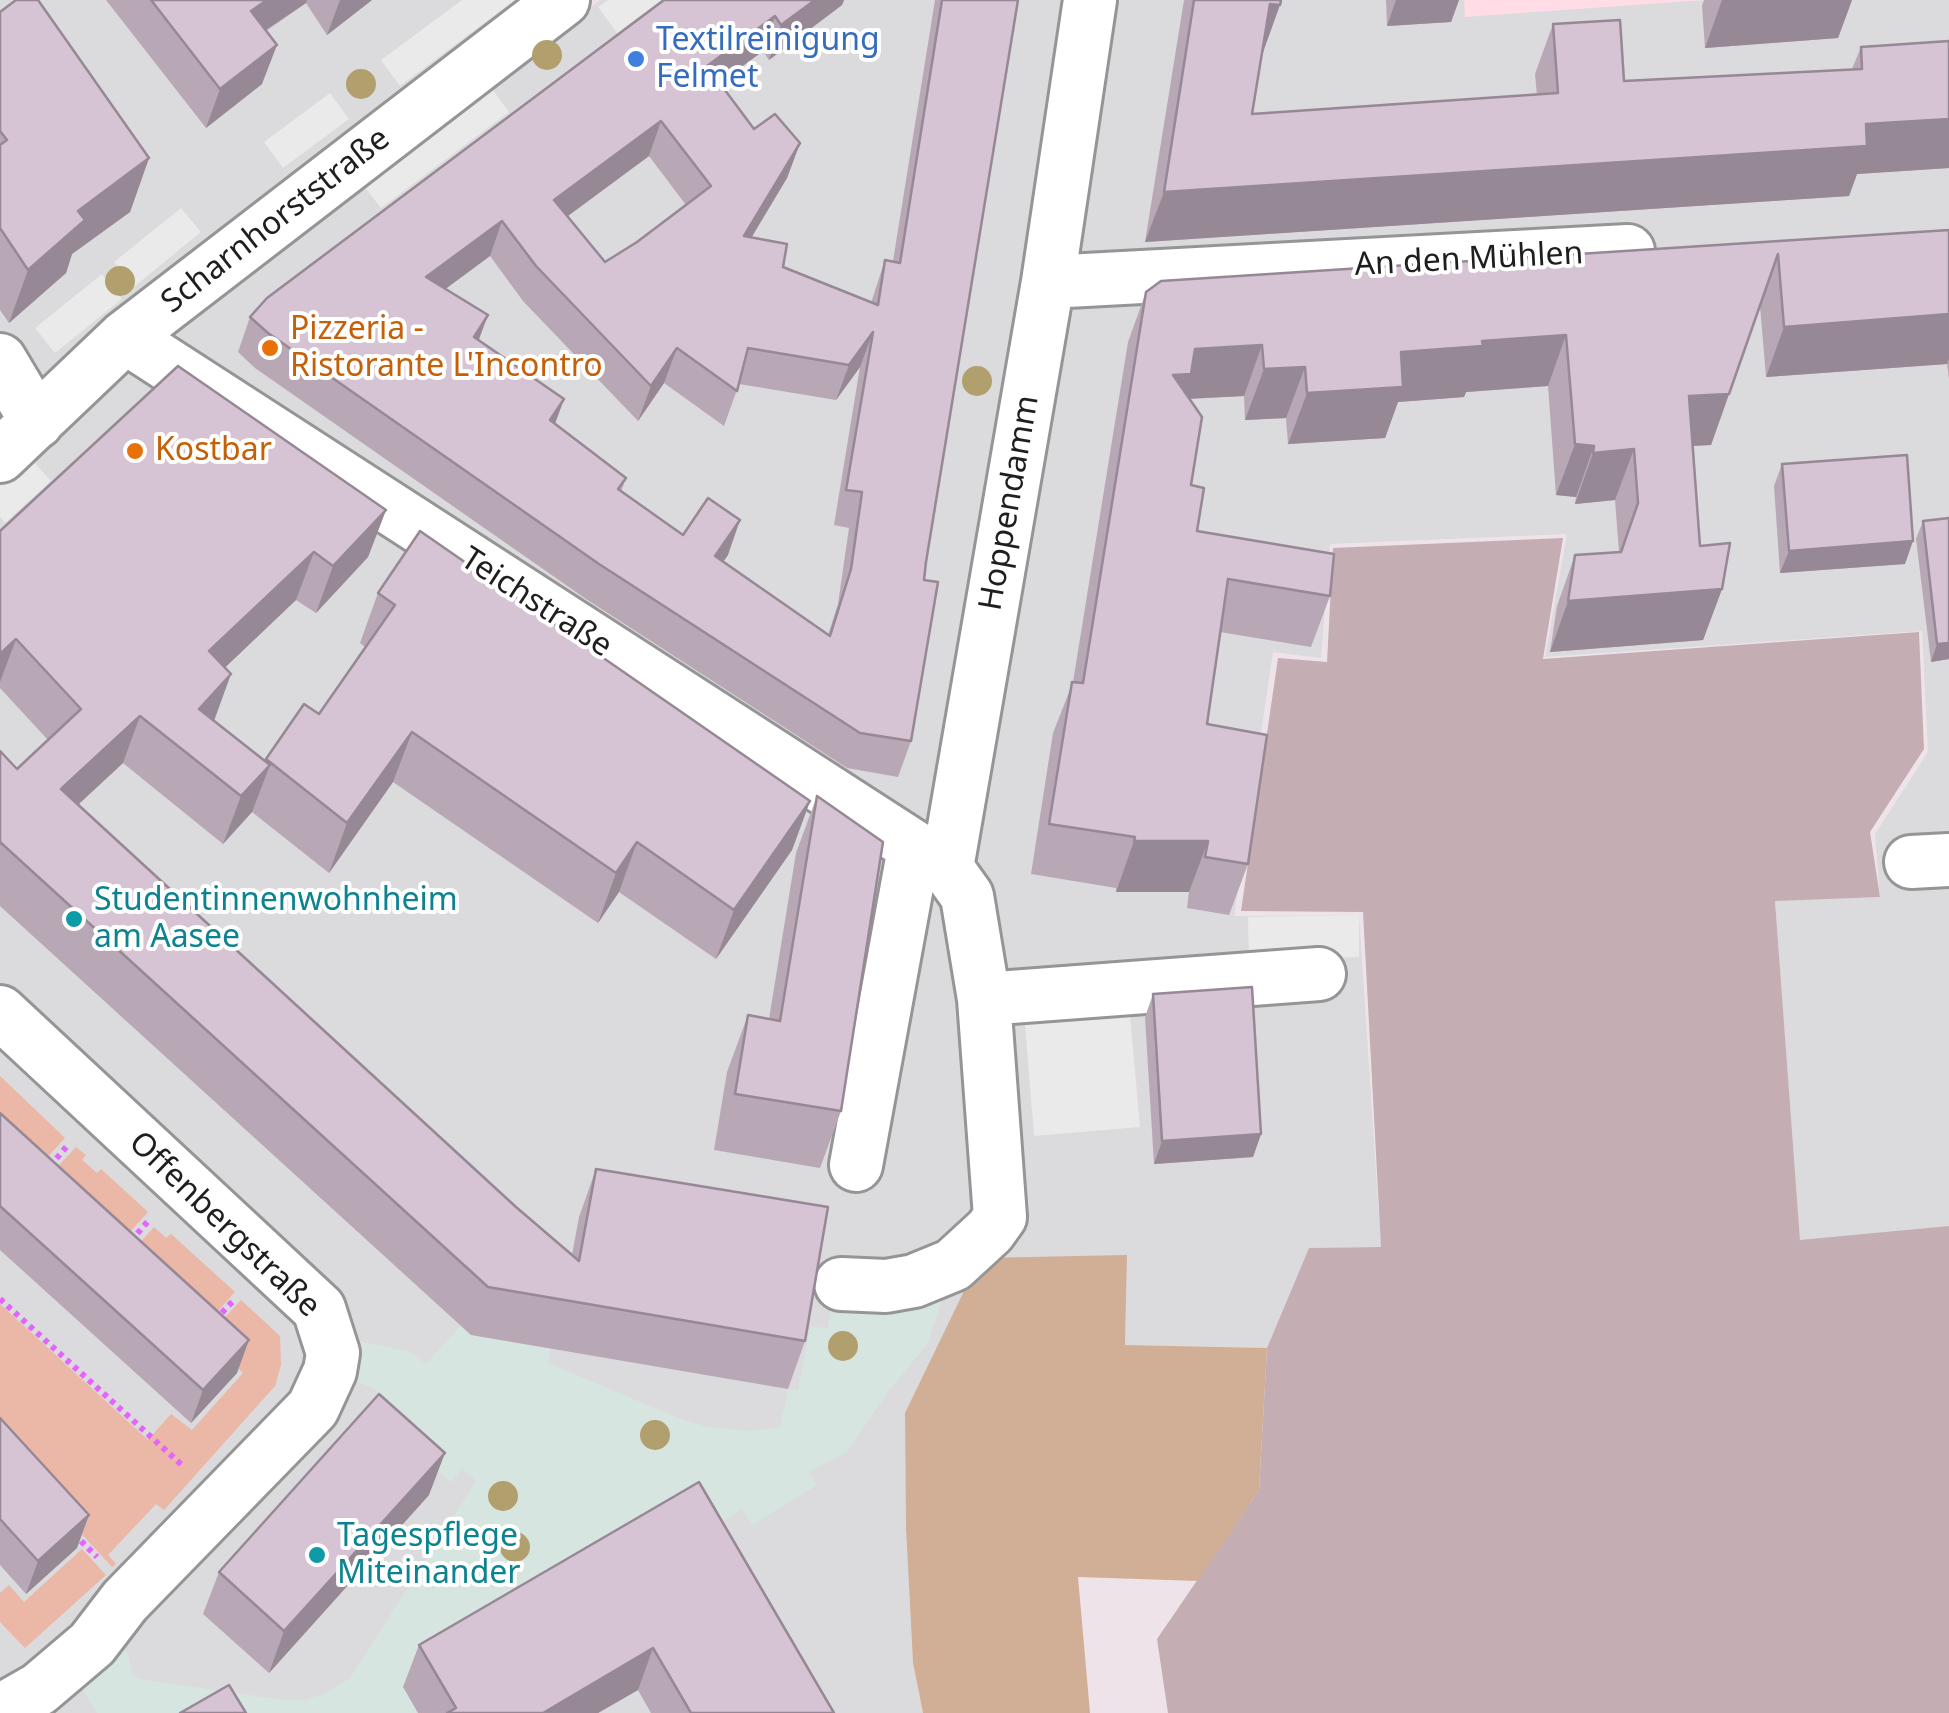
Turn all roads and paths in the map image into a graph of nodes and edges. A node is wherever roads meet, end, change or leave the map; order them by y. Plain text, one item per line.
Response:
1 (564, 0) edge
2 (1090, 0) edge
3 (1675, 249) edge
4 (1048, 282) junction
5 (125, 338) junction
6 (0, 360) edge
7 (18, 439) edge
8 (930, 858) junction
9 (1319, 974) dead end
10 (984, 999) junction
11 (0, 1012) edge
12 (856, 1165) dead end
13 (841, 1284) dead end
14 (0, 1299) edge
15 (223, 1503) junction
16 (72, 1531) edge
17 (132, 1594) junction
18 (0, 1711) edge

1 - 5 street, Scharnhorststraße
2 - 4 street, Hoppendamm
3 - 4 street, An den Mühlen
4 - 8 street, Hoppendamm
5 - 7 street, Scharnhorststraße
5 - 8 street, Teichstraße
6 - 7 street
8 - 10 street
8 - 12 street, Hoppendamm
9 - 10 street
10 - 13 street
11 - 15 street, Offenbergstraße
14 - 15 path
15 - 17 street, Offenbergstraße
16 - 17 path
17 - 18 street, Offenbergstraße

